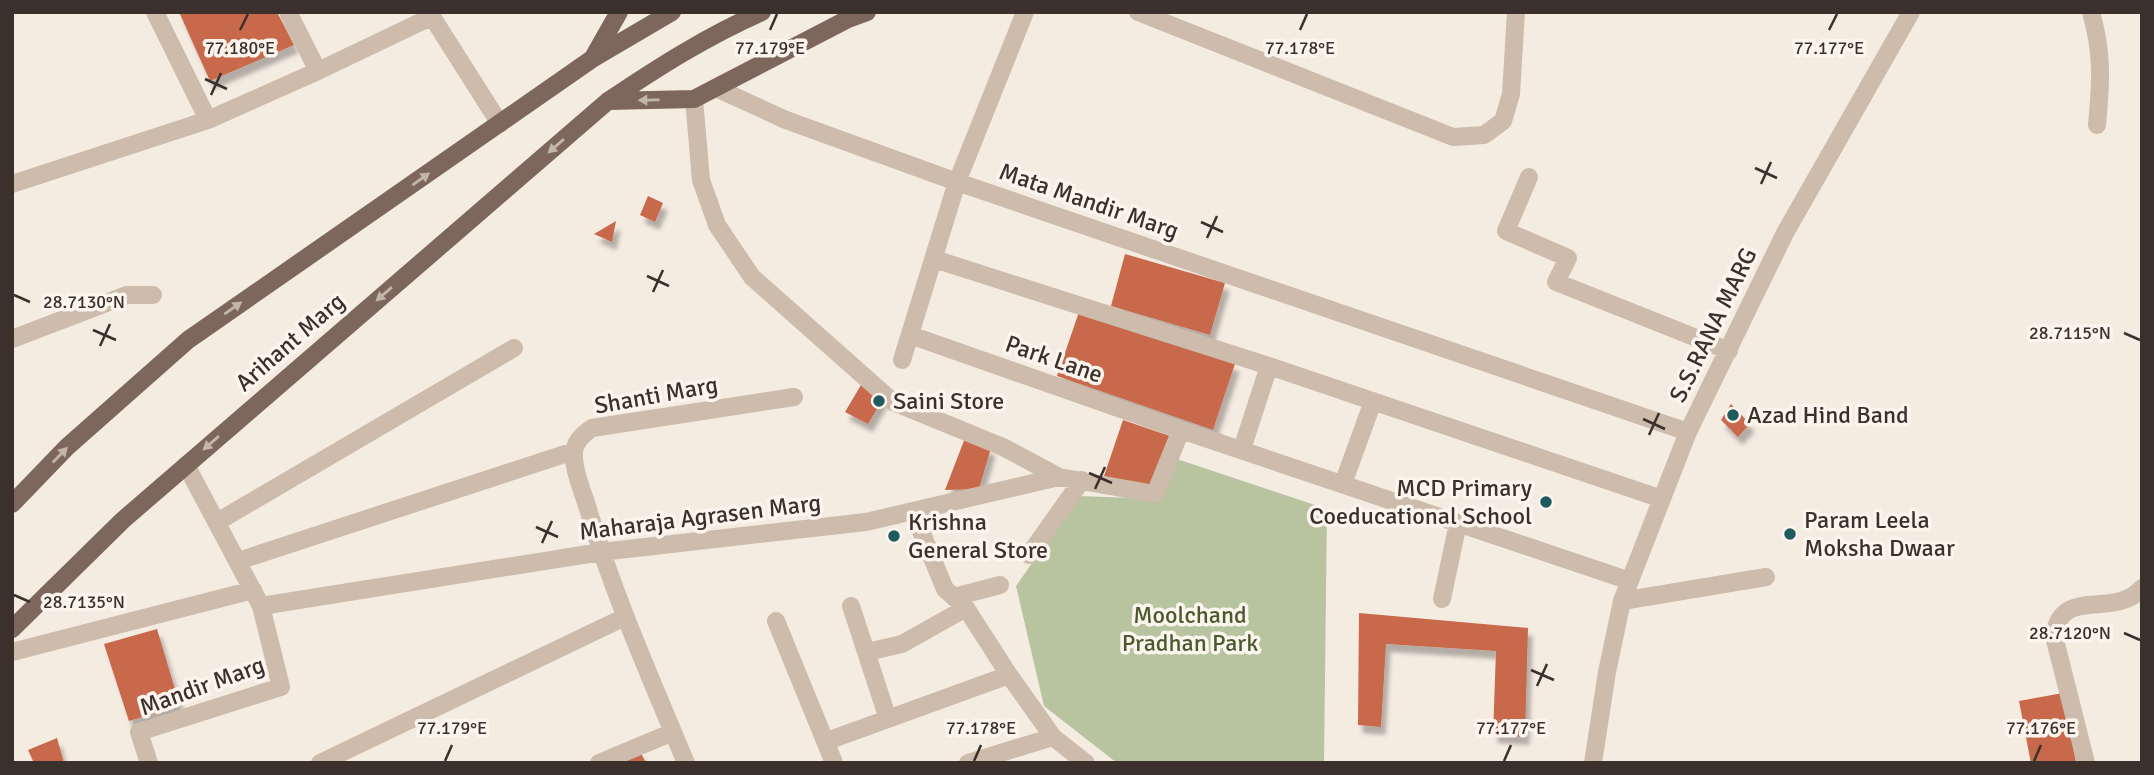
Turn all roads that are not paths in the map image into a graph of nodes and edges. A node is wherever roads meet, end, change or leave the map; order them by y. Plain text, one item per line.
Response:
1 (155, 12) edge
2 (288, 12) edge
3 (619, 12) edge
4 (672, 12) edge
5 (762, 12) edge
6 (867, 12) edge
7 (1026, 12) edge
8 (1138, 12) edge
9 (1516, 12) edge
10 (1911, 12) edge
11 (2091, 12) edge
12 (430, 15) edge
13 (1159, 16) edge
14 (592, 59) junction
15 (318, 71) junction
16 (716, 88) junction
17 (694, 99) junction
18 (608, 101) junction
19 (208, 120) junction
20 (500, 124) junction
21 (2097, 125) dead end
22 (1529, 177) dead end
23 (957, 182) junction
24 (12, 184) edge
25 (934, 259) junction
26 (153, 295) dead end
27 (910, 335) junction
28 (12, 339) edge
29 (514, 348) dead end
30 (1729, 351) junction
31 (902, 360) dead end
32 (1269, 366) junction
33 (794, 397) dead end
34 (1373, 401) junction
35 (1181, 429) junction
36 (1688, 432) junction
37 (1242, 449) junction
38 (574, 451) junction
39 (186, 465) junction
40 (1059, 477) junction
41 (1082, 480) junction
42 (1343, 484) junction
43 (1662, 499) junction
44 (12, 504) edge
45 (912, 512) junction
46 (217, 522) junction
47 (1458, 523) junction
48 (601, 552) junction
49 (1030, 555) dead end
50 (237, 561) junction
51 (1766, 577) dead end
52 (1630, 581) junction
53 (1000, 585) dead end
54 (2142, 588) edge
55 (253, 590) junction
56 (1442, 599) dead end
57 (1622, 601) junction
58 (960, 603) junction
59 (261, 606) junction
60 (851, 606) dead end
61 (625, 617) junction
62 (776, 621) dead end
63 (12, 629) edge
64 (12, 652) edge
65 (867, 652) junction
66 (1009, 675) junction
67 (888, 719) junction
68 (673, 732) junction
69 (1053, 737) junction
70 (827, 741) junction
71 (148, 763) edge
72 (320, 763) edge
73 (599, 763) edge
74 (686, 763) edge
75 (834, 763) edge
76 (968, 763) edge
77 (1086, 763) edge
78 (1593, 763) edge
79 (2086, 763) edge

1 - 19 street
2 - 15 street
3 - 14 main road
4 - 14 main road
5 - 18 main road, Arihant Marg
6 - 16 main road
7 - 23 street
8 - 13 street
9 - 13 street
10 - 30 street, S.S.RANA MARG
11 - 21 street
12 - 15 street
12 - 20 street
14 - 20 main road
15 - 19 street
16 - 17 main road
16 - 23 street, Mata Mandir Marg
17 -> 18 main road
17 - 40 street
18 -> 39 main road, Arihant Marg
19 - 24 street
44 -> 20 main road
22 - 30 street
23 - 25 street
23 - 36 street, Mata Mandir Marg
25 - 27 street
25 - 32 street
26 - 28 street
27 - 31 street
27 - 35 street, Park Lane
29 - 46 street
30 - 36 street, S.S.RANA MARG
32 - 34 street
32 - 37 street
33 - 38 street, Shanti Marg
34 - 42 street
34 - 43 street
35 - 37 street, Park Lane
35 - 41 street
36 - 43 street, S.S.RANA MARG
37 - 42 street, Park Lane
38 - 48 street
38 - 50 street
39 - 46 street, Mandir Marg
39 - 63 main road, Arihant Marg
40 - 41 street
40 - 45 street, Maharaja Agrasen Marg
41 - 49 street
42 - 47 street, Park Lane
43 - 52 street, S.S.RANA MARG
45 - 48 street, Maharaja Agrasen Marg
45 - 58 street
46 - 50 street, Mandir Marg
47 - 52 street, Park Lane
47 - 56 street
48 - 59 street, Maharaja Agrasen Marg
48 - 61 street
50 - 55 street, Mandir Marg
51 - 57 street
52 - 57 street, S.S.RANA MARG
53 - 58 street
54 - 79 street
55 - 59 street, Mandir Marg
55 - 64 street
57 - 78 street, S.S.RANA MARG
58 - 65 street
58 - 66 street
59 - 71 street, Mandir Marg
60 - 65 street
61 - 68 street
61 - 72 street
62 - 70 street
65 - 67 street
66 - 67 street
66 - 69 street
67 - 70 street
68 - 73 street
68 - 74 street
69 - 76 street
69 - 77 street
70 - 75 street

